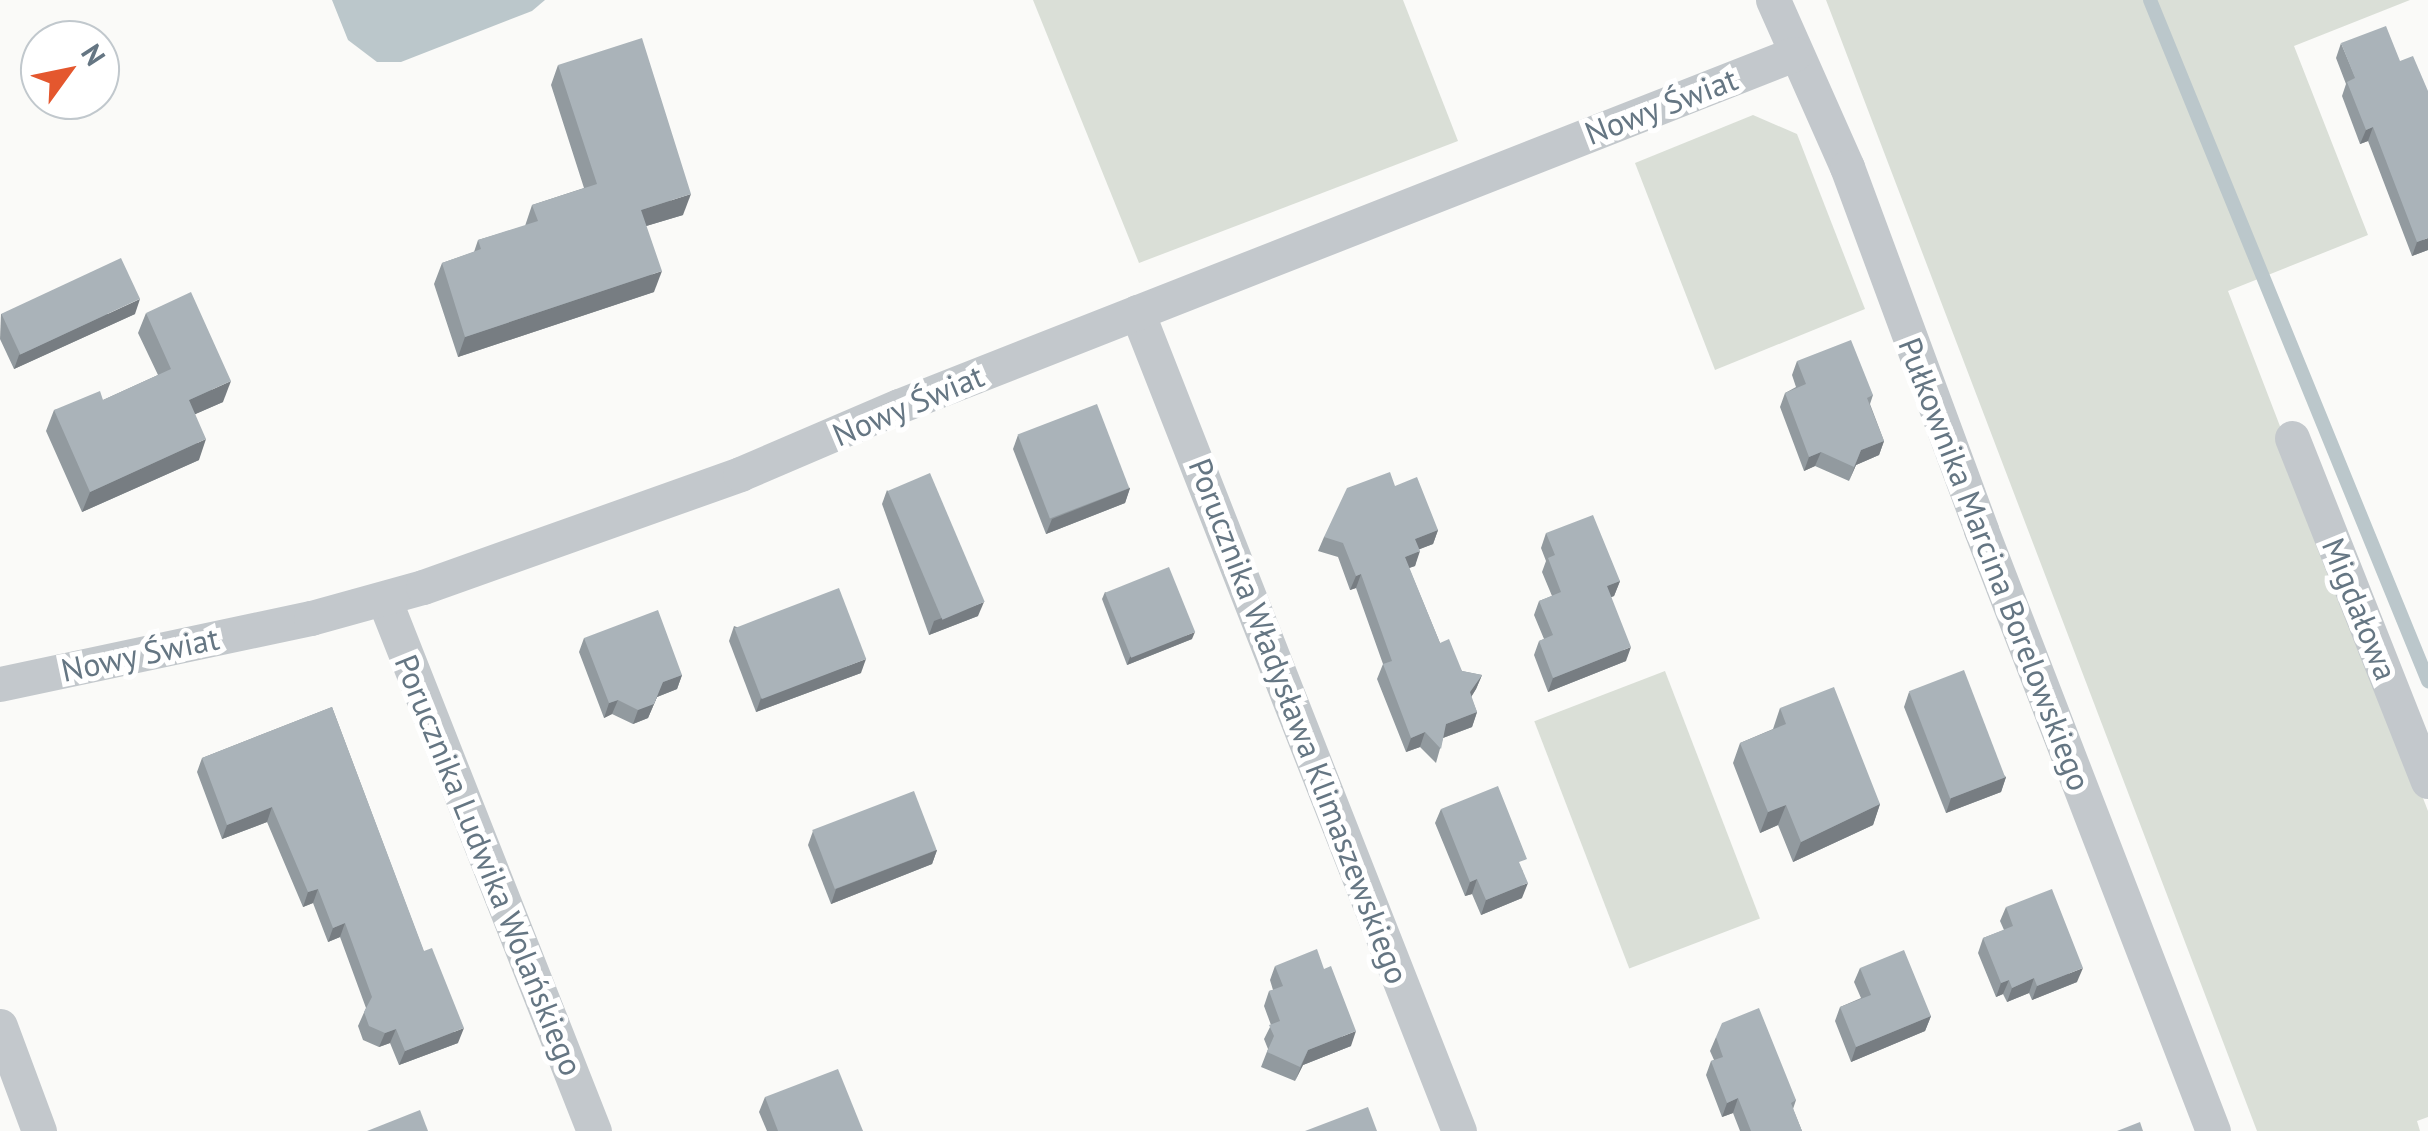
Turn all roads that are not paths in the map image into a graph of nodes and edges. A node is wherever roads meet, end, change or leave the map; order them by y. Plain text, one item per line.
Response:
1 (1773, 0) edge
2 (1794, 54) junction
3 (1137, 312) junction
4 (2292, 438) dead end
5 (384, 599) junction
6 (0, 684) edge
7 (2428, 781) edge
8 (0, 1026) edge
9 (38, 1131) edge
10 (594, 1131) edge
11 (1460, 1131) edge
12 (2213, 1131) edge

1 - 2 street, Pułkownika Marcina Borelowskiego
2 - 3 street, Nowy Świat
2 - 12 street, Pułkownika Marcina Borelowskiego
3 - 5 street, Nowy Świat
3 - 11 street, Porucznika Władysława Klimaszewskiego
4 - 7 street, Migdałowa
5 - 6 street, Nowy Świat
5 - 10 street, Porucznika Ludwika Wolańskiego
8 - 9 street

